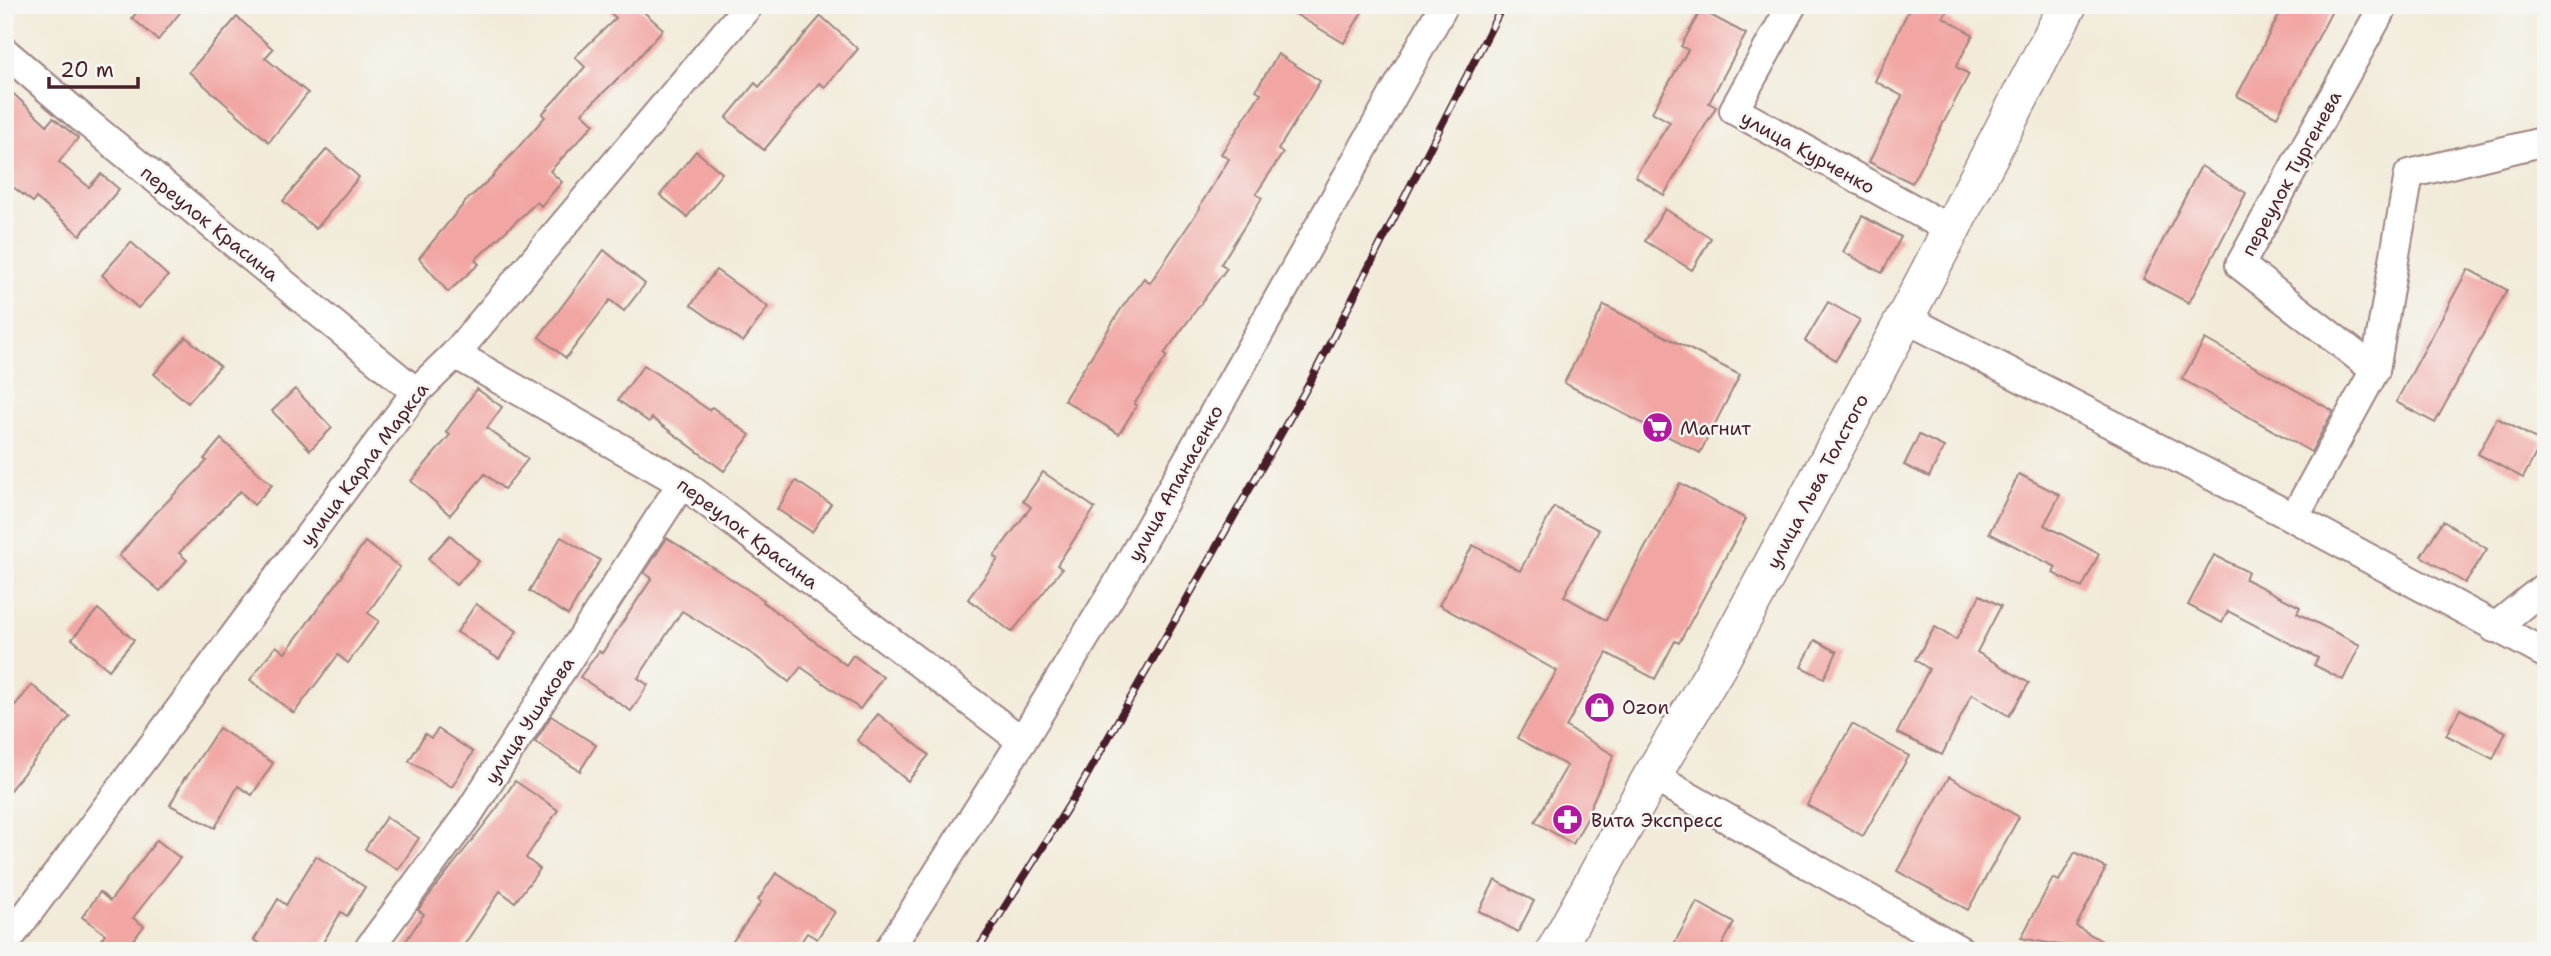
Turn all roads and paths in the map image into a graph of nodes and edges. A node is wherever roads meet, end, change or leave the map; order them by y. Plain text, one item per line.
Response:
1 (749, 5) edge
2 (1444, 5) edge
3 (1791, 5) edge
4 (2068, 5) edge
5 (2384, 5) edge
6 (5, 52) edge
7 (2546, 141) edge
8 (1951, 230) junction
9 (1905, 318) junction
10 (455, 354) junction
11 (2375, 370) junction
12 (416, 392) junction
13 (682, 483) junction
14 (2294, 518) junction
15 (2546, 586) edge
16 (2494, 628) junction
17 (2546, 654) edge
18 (1022, 741) junction
19 (1652, 776) junction
20 (5, 944) edge
21 (367, 951) edge
22 (888, 951) edge
23 (1555, 951) edge
24 (1961, 951) edge

1 - 10 street, улица Карла Маркса
2 - 18 street, улица Апанасенко
3 - 8 street, улица Курченко
4 - 8 main road, улица Льва Толстого
5 - 11 street, переулок Тургенева
6 - 12 street, переулок Красина
7 - 11 street
8 - 9 main road, улица Льва Толстого
9 - 14 street
9 - 19 main road, улица Льва Толстого
10 - 12 street, улица Карла Маркса
10 - 13 street, переулок Красина
11 - 14 street
12 - 20 street, улица Карла Маркса
13 - 18 street, переулок Красина
13 - 21 street, улица Ушакова
14 - 16 street
15 - 16 street
16 - 17 street
18 - 22 street, улица Апанасенко
19 - 23 main road, улица Льва Толстого
19 - 24 street

